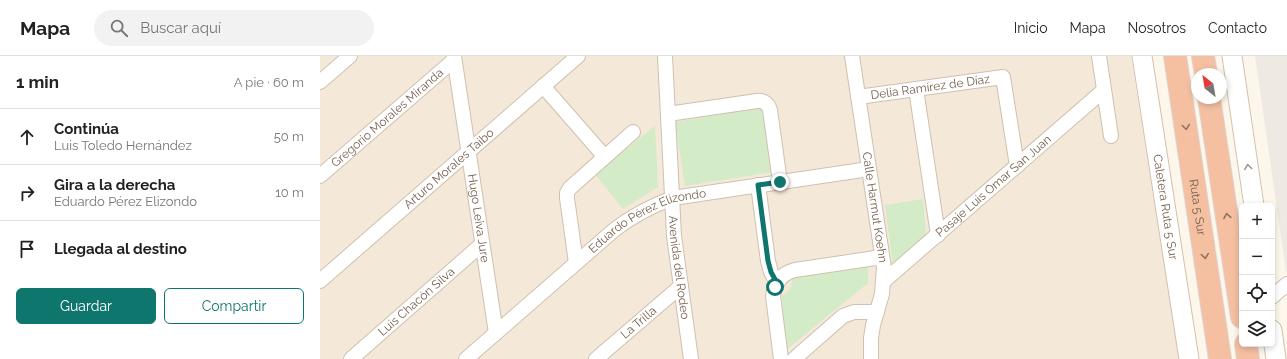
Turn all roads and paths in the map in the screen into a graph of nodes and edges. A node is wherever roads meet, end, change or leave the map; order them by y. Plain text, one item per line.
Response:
1 (350, 56) edge
2 (578, 56) edge
3 (665, 56) edge
4 (852, 56) edge
5 (1099, 56) edge
6 (1142, 56) edge
7 (1176, 56) edge
8 (1203, 56) edge
9 (1232, 56) edge
10 (454, 58) edge
11 (1205, 68) edge
12 (320, 82) edge
13 (543, 86) junction
14 (916, 89) junction
15 (1104, 90) junction
16 (858, 97) junction
17 (1210, 104) edge
18 (668, 114) junction
19 (633, 132) dead end
20 (1111, 136) dead end
21 (468, 152) junction
22 (606, 157) junction
23 (1017, 166) junction
24 (869, 169) junction
25 (320, 176) edge
26 (780, 182) junction
27 (758, 185) junction
28 (673, 198) junction
29 (1254, 203) edge
30 (938, 235) junction
31 (482, 244) junction
32 (882, 257) junction
33 (576, 263) junction
34 (320, 281) edge
35 (884, 281) junction
36 (777, 283) junction
37 (1287, 284) edge
38 (681, 286) junction
39 (1275, 294) edge
40 (1241, 311) edge
41 (877, 312) junction
42 (496, 332) junction
43 (1246, 347) edge
44 (1274, 347) edge
45 (600, 357) edge
46 (351, 359) edge
47 (466, 359) edge
48 (691, 359) edge
49 (782, 359) edge
50 (794, 359) edge
51 (872, 359) edge
52 (1189, 359) edge
53 (1220, 359) edge
54 (1248, 359) edge
55 (1276, 359) edge

1 - 12 street
2 - 13 street, Arturo Morales Taibo
3 - 18 street, Avenida del Rodeo
4 - 16 street, Calle Harmut Koehn
5 - 15 street
6 - 52 main road, Caletera Ruta 5 Sur
7 -> 53 highway, Ruta 5 Sur
8 - 11 highway
29 -> 9 main road
10 - 21 street, Hugo Leiva Jure
10 - 25 street, Gregorio Morales Miranda
13 - 21 street, Arturo Morales Taibo
13 - 22 street
14 - 16 street, Delia Ramírez de Díaz
14 - 23 street, Delia Ramírez de Díaz
14 - 30 street
15 - 20 street
15 - 23 street, Pasaje Luis Omar San Juan
16 - 24 street, Calle Harmut Koehn
40 -> 17 highway
18 - 26 street
18 - 28 street, Avenida del Rodeo
19 - 22 street
21 - 31 street, Hugo Leiva Jure
21 - 34 street, Arturo Morales Taibo
22 - 33 street
23 - 30 street, Pasaje Luis Omar San Juan
24 - 26 street, Eduardo Pérez Elizondo
24 - 32 street, Calle Harmut Koehn
26 - 27 street, Eduardo Pérez Elizondo
27 - 28 street, Eduardo Pérez Elizondo
27 - 36 street
28 - 33 street, Eduardo Pérez Elizondo
28 - 38 street, Avenida del Rodeo
30 - 35 street, Pasaje Luis Omar San Juan
31 - 42 street, Hugo Leiva Jure
31 - 46 street, Luis Chacón Silva
32 - 35 street, Calle Harmut Koehn
32 - 36 street
33 - 42 street, Eduardo Pérez Elizondo
35 - 41 street, Calle Harmut Koehn
36 - 49 street
37 - 39 street
38 - 45 street, La Trilla
38 - 48 street, Avenida del Rodeo
41 - 50 street
41 - 51 street, Calle Harmut Koehn
42 - 47 street, Eduardo Pérez Elizondo
43 - 54 highway
44 - 55 main road

